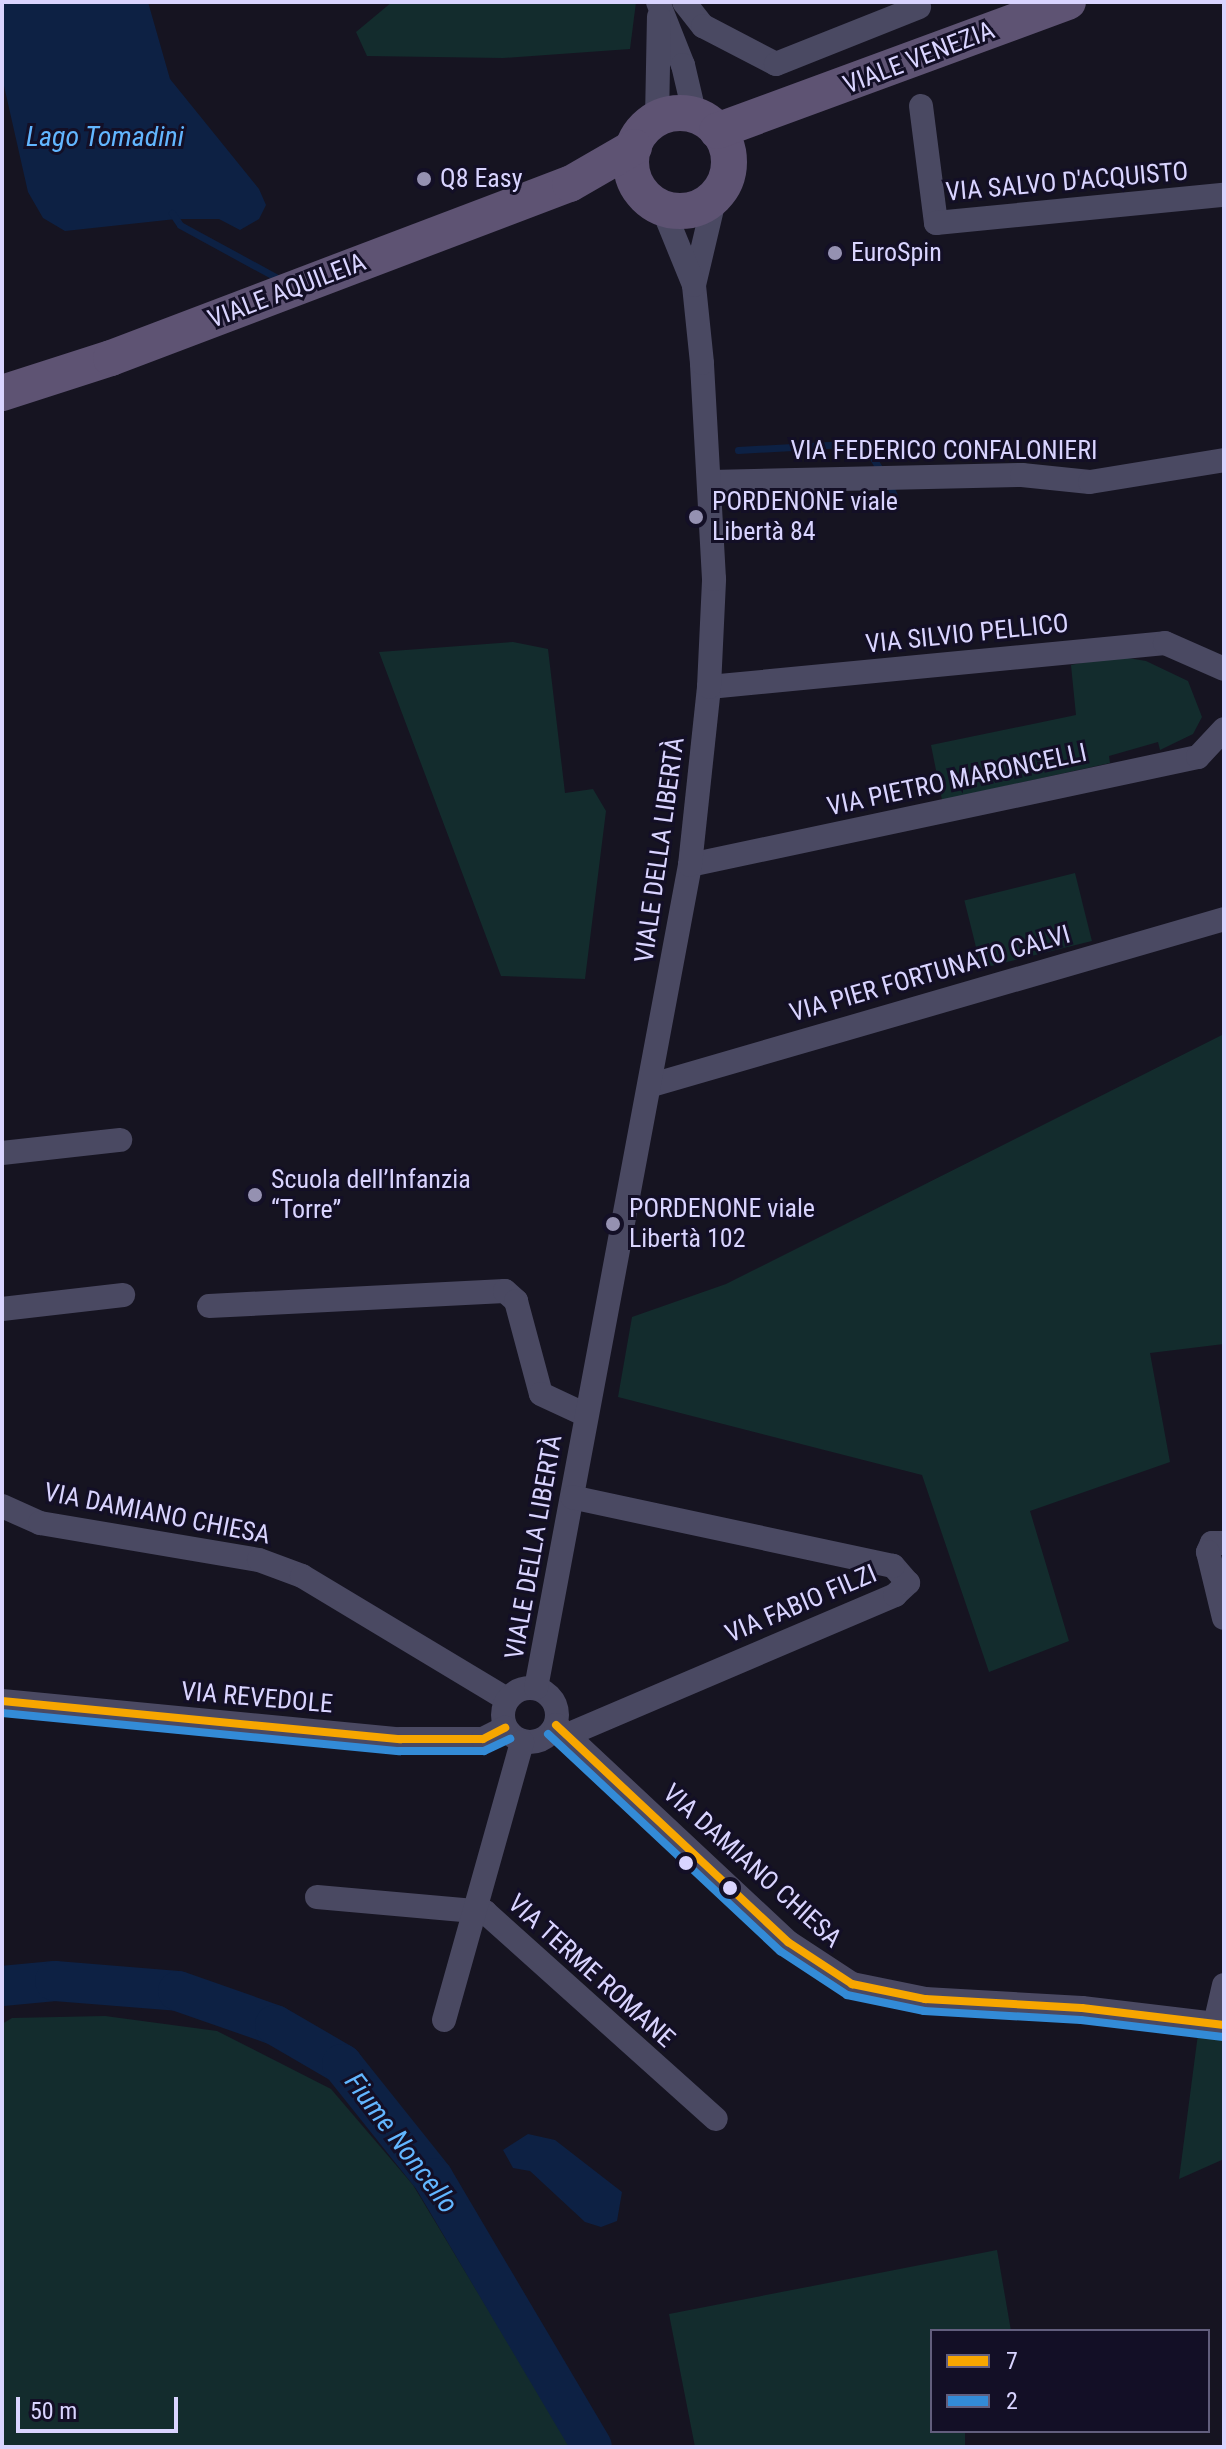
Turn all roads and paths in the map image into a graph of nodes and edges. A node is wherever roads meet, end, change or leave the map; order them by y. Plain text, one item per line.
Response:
1 (684, 2) edge
2 (1068, 2) edge
3 (659, 6) edge
4 (919, 7) dead end
5 (921, 106) dead end
6 (657, 119) junction
7 (714, 136) junction
8 (634, 147) junction
9 (570, 184) junction
10 (1224, 195) edge
11 (715, 196) junction
12 (655, 203) junction
13 (694, 285) junction
14 (2, 393) edge
15 (1224, 460) edge
16 (711, 482) junction
17 (1224, 669) edge
18 (709, 687) junction
19 (1224, 729) edge
20 (690, 865) junction
21 (1224, 919) edge
22 (652, 1085) junction
23 (120, 1140) dead end
24 (2, 1153) edge
25 (123, 1295) dead end
26 (209, 1306) dead end
27 (2, 1309) edge
28 (586, 1415) junction
29 (572, 1497) junction
30 (2, 1506) edge
31 (1224, 1543) edge
32 (1224, 1618) edge
33 (536, 1688) junction
34 (507, 1699) junction
35 (2, 1701) edge
36 (561, 1730) junction
37 (513, 1735) junction
38 (317, 1897) dead end
39 (475, 1911) junction
40 (1224, 1985) edge
41 (444, 2020) dead end
42 (1220, 2025) edge
43 (716, 2119) dead end

1 - 4 street
2 - 7 main road, VIALE VENEZIA
3 - 6 street
3 - 7 street
5 - 10 street, VIA SALVO D'ACQUISTO
6 - 7 main road
6 - 8 main road, VIALE AQUILEIA
7 - 11 main road
8 - 9 main road, VIALE AQUILEIA
8 - 12 main road
9 - 12 main road
9 - 14 main road, VIALE AQUILEIA
11 - 12 main road
11 - 13 street, VIALE DELLA LIBERTÀ
12 - 13 street, VIALE DELLA LIBERTÀ
13 - 16 street, VIALE DELLA LIBERTÀ
15 - 16 street, VIA FEDERICO CONFALONIERI
16 - 18 street, VIALE DELLA LIBERTÀ
17 - 18 street, VIA SILVIO PELLICO
18 - 20 street, VIALE DELLA LIBERTÀ
19 - 20 street, VIA PIETRO MARONCELLI
20 - 22 street, VIALE DELLA LIBERTÀ
21 - 22 street, VIA PIER FORTUNATO CALVI
22 - 28 street, VIALE DELLA LIBERTÀ
23 - 24 street
25 - 27 street
26 - 28 street, VIALE DELLA LIBERTÀ
28 - 29 street, VIALE DELLA LIBERTÀ
29 - 33 street, VIALE DELLA LIBERTÀ
29 - 36 street, VIA FABIO FILZI
30 - 34 street, VIA DAMIANO CHIESA
31 - 32 street
33 - 34 street
33 - 36 street
34 - 37 street
35 - 37 street, VIA REVEDOLE
36 - 37 street
36 - 42 street, VIA DAMIANO CHIESA
37 - 39 street
38 - 39 street, VIA TERME ROMANE
39 - 41 street
39 - 43 street, VIA TERME ROMANE
40 - 42 street

